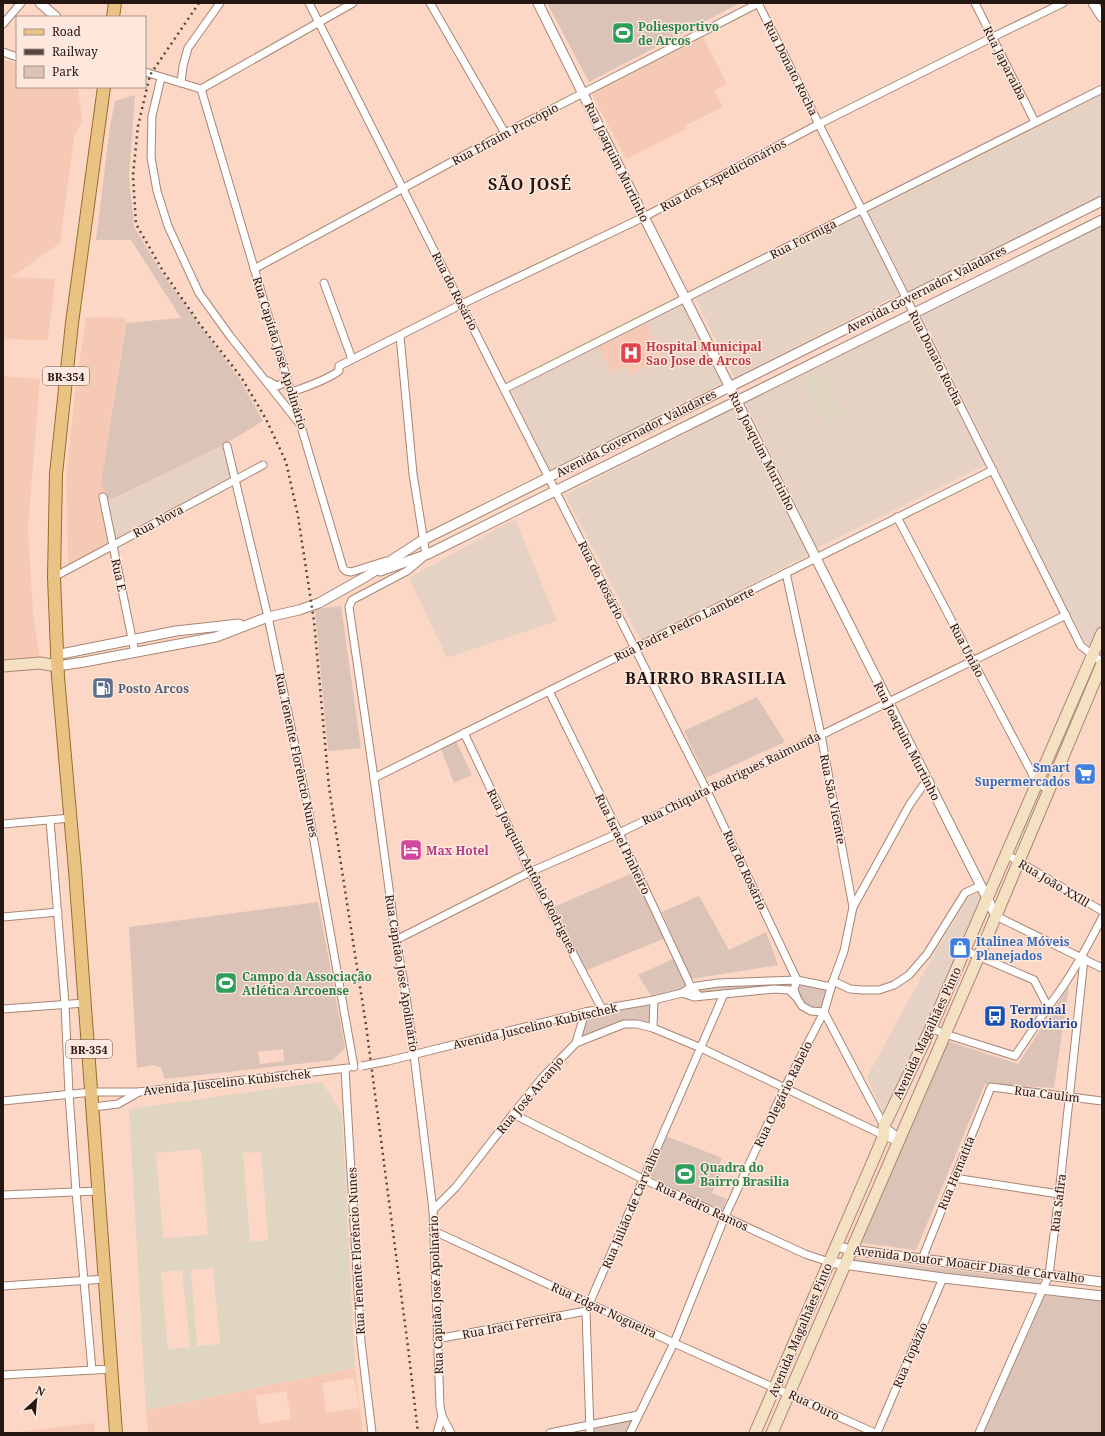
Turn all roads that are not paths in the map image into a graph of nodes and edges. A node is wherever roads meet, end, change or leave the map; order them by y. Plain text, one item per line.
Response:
1 (21, 3) edge
2 (40, 3) edge
3 (115, 3) edge
4 (220, 3) edge
5 (309, 3) edge
6 (353, 3) edge
7 (430, 3) edge
8 (538, 3) edge
9 (759, 3) edge
10 (975, 3) edge
11 (1063, 3) edge
12 (1093, 3) edge
13 (55, 16) edge
14 (113, 16) edge
15 (1102, 17) edge
16 (319, 22) junction
17 (3, 24) edge
18 (993, 37) junction
19 (3, 52) edge
20 (16, 57) edge
21 (146, 72) edge
22 (161, 78) junction
23 (181, 83) junction
24 (201, 89) junction
25 (1102, 89) edge
26 (104, 92) edge
27 (583, 93) junction
28 (1035, 122) junction
29 (819, 124) junction
30 (505, 133) junction
31 (403, 188) junction
32 (1102, 201) edge
33 (862, 209) junction
34 (644, 217) junction
35 (1102, 220) edge
36 (1044, 229) junction
37 (1052, 244) junction
38 (254, 269) junction
39 (324, 283) dead end
40 (686, 298) junction
41 (906, 298) junction
42 (462, 304) junction
43 (914, 313) junction
44 (400, 336) junction
45 (352, 359) junction
46 (264, 377) junction
47 (287, 378) junction
48 (730, 387) junction
49 (504, 389) junction
50 (292, 392) junction
51 (737, 400) junction
52 (302, 427) junction
53 (227, 446) dead end
54 (263, 465) dead end
55 (993, 470) junction
56 (549, 477) junction
57 (235, 480) junction
58 (556, 490) junction
59 (103, 496) dead end
60 (898, 518) junction
61 (425, 539) junction
62 (113, 545) junction
63 (426, 555) junction
64 (816, 558) junction
65 (391, 559) junction
66 (786, 573) junction
67 (367, 576) junction
68 (54, 577) junction
69 (1066, 615) junction
70 (268, 617) junction
71 (252, 622) junction
72 (1102, 633) edge
73 (132, 640) junction
74 (635, 648) junction
75 (135, 653) junction
76 (1093, 655) junction
77 (57, 660) junction
78 (972, 661) junction
79 (1102, 663) edge
80 (3, 666) edge
81 (549, 691) junction
82 (888, 702) junction
83 (464, 733) junction
84 (821, 735) junction
85 (374, 778) junction
86 (927, 780) junction
87 (1037, 783) junction
88 (1049, 790) junction
89 (707, 791) junction
90 (71, 818) junction
91 (50, 820) junction
92 (3, 824) edge
93 (619, 833) junction
94 (1006, 854) junction
95 (1019, 861) junction
96 (530, 872) junction
97 (980, 886) junction
98 (992, 886) junction
99 (1006, 893) junction
100 (986, 899) junction
101 (853, 908) junction
102 (1102, 911) edge
103 (58, 912) junction
104 (996, 916) junction
105 (3, 917) edge
106 (1102, 918) edge
107 (396, 940) junction
108 (964, 950) junction
109 (979, 956) junction
110 (1082, 959) junction
111 (1102, 968) edge
112 (793, 980) junction
113 (833, 981) junction
114 (691, 987) junction
115 (682, 993) junction
116 (724, 994) junction
117 (699, 996) junction
118 (797, 998) junction
119 (654, 1000) junction
120 (85, 1003) junction
121 (65, 1004) junction
122 (1048, 1007) junction
123 (602, 1008) junction
124 (3, 1009) edge
125 (585, 1012) junction
126 (824, 1012) junction
127 (652, 1028) junction
128 (931, 1028) junction
129 (945, 1034) junction
130 (576, 1043) junction
131 (701, 1048) junction
132 (414, 1055) junction
133 (362, 1066) joint
134 (354, 1067) junction
135 (345, 1069) junction
136 (785, 1087) junction
137 (991, 1087) joint
138 (92, 1092) junction
139 (139, 1092) junction
140 (70, 1094) junction
141 (1069, 1097) junction
142 (3, 1101) edge
143 (1102, 1102) edge
144 (92, 1107) junction
145 (512, 1114) junction
146 (884, 1130) junction
147 (899, 1140) junction
148 (954, 1178) junction
149 (643, 1179) junction
150 (98, 1191) junction
151 (76, 1192) junction
152 (1059, 1194) junction
153 (3, 1195) edge
154 (433, 1210) junction
155 (725, 1216) junction
156 (434, 1231) junction
157 (836, 1246) junction
158 (851, 1250) junction
159 (922, 1259) junction
160 (829, 1262) junction
161 (845, 1265) junction
162 (1049, 1274) junction
163 (943, 1278) junction
164 (105, 1279) junction
165 (84, 1280) junction
166 (1102, 1282) edge
167 (3, 1286) edge
168 (1042, 1289) junction
169 (1102, 1296) edge
170 (590, 1304) junction
171 (586, 1311) junction
172 (796, 1337) junction
173 (437, 1339) junction
174 (674, 1343) junction
175 (811, 1344) junction
176 (112, 1369) junction
177 (92, 1370) junction
178 (3, 1376) edge
179 (775, 1387) junction
180 (789, 1394) junction
181 (638, 1415) junction
182 (442, 1416) junction
183 (589, 1425) junction
184 (116, 1433) edge
185 (372, 1433) edge
186 (437, 1433) edge
187 (451, 1433) edge
188 (550, 1433) edge
189 (590, 1433) edge
190 (630, 1433) edge
191 (755, 1433) edge
192 (772, 1433) edge
193 (876, 1433) edge
194 (979, 1433) edge

1 - 17 street
2 - 13 street
3 - 14 main road
4 - 23 street
5 - 16 street, Rua do Rosário
6 - 16 street
7 - 30 street
8 - 27 street, Rua Joaquim Murtinho
9 - 27 street, Rua Efraim Procópio
9 - 29 street, Rua Donato Rocha
10 - 18 street, Rua Japaraiba
11 - 18 street, Rua dos Expedicionários
12 - 15 street
16 - 24 street
16 - 31 street, Rua do Rosário
18 - 28 street, Rua Japaraiba
18 - 29 street, Rua dos Expedicionários
19 - 20 street
21 - 22 street
22 - 23 street
22 - 46 street
23 - 24 street
24 - 38 street, Rua Capitão José Apolinário
25 - 28 street, Rua Formiga
26 - 68 main road, BR-354
27 - 30 street, Rua Efraim Procópio
27 - 34 street, Rua Joaquim Murtinho
28 - 33 street, Rua Formiga
29 - 33 street, Rua Donato Rocha
29 - 34 street, Rua dos Expedicionários
30 - 31 street, Rua Efraim Procópio
31 - 38 street, Rua Efraim Procópio
31 - 42 street, Rua do Rosário
32 - 36 street, Avenida Governador Valadares
33 - 40 street, Rua Formiga
33 - 41 street, Rua Donato Rocha
34 - 40 street, Rua Joaquim Murtinho
34 - 42 street, Rua dos Expedicionários
35 - 37 street, Avenida Governador Valadares
36 - 37 street
36 - 41 street, Avenida Governador Valadares
37 - 43 street, Avenida Governador Valadares
38 - 47 street, Rua Capitão José Apolinário
39 - 45 street
40 - 48 street, Rua Joaquim Murtinho
40 - 49 street, Rua Formiga
41 - 43 street, Rua Donato Rocha
41 - 48 street, Avenida Governador Valadares
42 - 44 street, Rua dos Expedicionários
42 - 49 street, Rua do Rosário
43 - 51 street, Avenida Governador Valadares
43 - 55 street, Rua Donato Rocha
44 - 45 street, Rua dos Expedicionários
44 - 61 street
45 - 50 street, Rua dos Expedicionários
46 - 47 street
46 - 52 street
47 - 50 street, Rua Capitão José Apolinário
48 - 51 street, Rua Joaquim Murtinho
48 - 56 street, Avenida Governador Valadares
49 - 56 street, Rua do Rosário
50 - 52 street, Rua Capitão José Apolinário
51 - 58 street, Avenida Governador Valadares
51 - 64 street, Rua Joaquim Murtinho
52 - 65 street, Rua Capitão José Apolinário
53 - 57 street, Rua Tenente Florêncio Nunes
54 - 57 street, Rua Nova
55 - 60 street, Rua Padre Pedro Lamberte
55 - 69 street, Rua Donato Rocha
56 - 58 street, Rua do Rosário
56 - 61 street, Avenida Governador Valadares
57 - 62 street, Rua Nova
57 - 70 street, Rua Tenente Florêncio Nunes
58 - 63 street, Avenida Governador Valadares
58 - 74 street, Rua do Rosário
59 - 62 street, Rua E
60 - 64 street, Rua Padre Pedro Lamberte
60 - 78 street, Rua União
61 - 63 street
61 - 65 street, Avenida Governador Valadares
62 - 68 street, Rua Nova
62 - 73 street, Rua E
63 - 67 street, Avenida Governador Valadares
63 - 85 street, Rua Capitão José Apolinário
64 - 66 street, Rua Padre Pedro Lamberte
64 - 82 street, Rua Joaquim Murtinho
65 - 67 street, Avenida Governador Valadares
66 - 74 street, Rua Padre Pedro Lamberte
66 - 84 street, Rua São Vicente
67 - 70 street, Avenida Governador Valadares
68 - 77 main road, BR-354
69 - 76 street, Rua Donato Rocha
69 - 78 street, Rua Chiquita Rodrigues Raimunda
70 - 71 street, Avenida Governador Valadares
70 - 134 street, Rua Tenente Florêncio Nunes
71 - 73 street, Avenida Governador Valadares
71 - 75 street, Avenida Governador Valadares
72 - 76 main road, Avenida Magalhães Pinto
73 - 75 street, Rua E
73 - 77 street, Avenida Governador Valadares
74 - 81 street, Rua Padre Pedro Lamberte
74 - 89 street, Rua do Rosário
75 - 77 street, Avenida Governador Valadares
76 - 79 street, Rua Donato Rocha
76 - 87 main road, Avenida Magalhães Pinto
77 - 80 main road
77 - 90 main road, BR-354
78 - 82 street, Rua Chiquita Rodrigues Raimunda
78 - 87 street, Rua União
79 - 88 main road, Avenida Magalhães Pinto
81 - 83 street, Rua Padre Pedro Lamberte
81 - 93 street, Rua Israel Pinheiro
82 - 84 street, Rua Chiquita Rodrigues Raimunda
82 - 86 street, Rua Joaquim Murtinho
83 - 85 street, Rua Padre Pedro Lamberte
83 - 96 street, Rua Joaquim Antônio Rodrigues
84 - 89 street, Rua Chiquita Rodrigues Raimunda
84 - 101 street, Rua São Vicente
85 - 107 street, Rua Capitão José Apolinário
86 - 97 street, Rua Joaquim Murtinho
86 - 101 street, Rua Olegário Rabelo
87 - 88 street
87 - 94 main road, Avenida Magalhães Pinto
88 - 95 main road, Avenida Magalhães Pinto
89 - 93 street, Rua Chiquita Rodrigues Raimunda
89 - 112 street, Rua do Rosário
90 - 91 street
90 - 120 main road, BR-354
91 - 92 street
91 - 103 street
93 - 96 street, Rua Chiquita Rodrigues Raimunda
93 - 114 street, Rua Israel Pinheiro
94 - 95 street, Rua João XXlll
94 - 98 main road, Avenida Magalhães Pinto
95 - 99 main road, Avenida Magalhães Pinto
95 - 102 street, Rua João XXlll
96 - 107 street, Rua Chiquita Rodrigues Raimunda
96 - 123 street, Rua Joaquim Antônio Rodrigues
97 - 100 street, Rua Joaquim Murtinho
97 - 113 street
98 - 99 main road
98 - 100 main road, Avenida Magalhães Pinto
99 - 104 main road, Avenida Magalhães Pinto
100 - 104 street, Rua Joaquim Murtinho
100 - 108 main road, Avenida Magalhães Pinto
101 - 113 street, Rua Olegário Rabelo
103 - 105 street
103 - 121 street
104 - 109 main road, Avenida Magalhães Pinto
104 - 110 street
106 - 110 street
107 - 132 street, Rua Capitão José Apolinário
108 - 109 street
108 - 128 main road, Avenida Magalhães Pinto
109 - 122 street
109 - 129 main road, Avenida Magalhães Pinto
110 - 111 street
110 - 122 street
110 - 141 street, Rua Safira
112 - 113 street, Avenida Juscelino Kubitschek
112 - 114 street, Avenida Juscelino Kubitschek
112 - 118 street, Rua do Rosário
113 - 126 street, Rua Olegário Rabelo
114 - 115 street, Avenida Juscelino Kubitschek
114 - 117 street, Rua Israel Pinheiro
115 - 117 street, Avenida Juscelino Kubitschek
115 - 119 street, Avenida Juscelino Kubitschek
116 - 117 street, Avenida Juscelino Kubitschek
116 - 118 street, Avenida Juscelino Kubitschek
116 - 131 street, Rua Julião de Carvalho
118 - 126 street
119 - 123 street, Avenida Juscelino Kubitschek
119 - 127 street
120 - 121 street
120 - 138 main road, BR-354
121 - 124 street
121 - 140 street
122 - 129 street
123 - 125 street, Avenida Juscelino Kubitschek
125 - 130 street
125 - 132 street, Avenida Juscelino Kubitschek
126 - 136 street, Rua Olegário Rabelo
126 - 146 street
127 - 130 street, Rua José Arcanjo
127 - 131 street, Rua José Arcanjo
128 - 129 street
128 - 146 main road, Avenida Magalhães Pinto
129 - 147 main road, Avenida Magalhães Pinto
130 - 145 street, Rua José Arcanjo
131 - 136 street, Rua José Arcanjo
131 - 149 street, Rua Julião de Carvalho
132 - 133 street, Avenida Juscelino Kubitschek, bridge
132 - 154 street, Rua Capitão José Apolinário
133 - 134 street, Avenida Juscelino Kubistchek
134 - 135 street, Avenida Juscelino Kubistchek
135 - 139 street, Avenida Juscelino Kubistchek
135 - 185 street, Rua Tenente Florêncio Nunes
136 - 146 street, Rua José Arcanjo
136 - 155 street, Rua Olegário Rabelo
137 - 141 street, Rua Caulim
137 - 148 street, Rua Hematita
138 - 139 street, Avenida Juscelino Kubistchek
138 - 140 street
138 - 144 main road, BR-354
139 - 144 street
140 - 142 street
140 - 151 street
141 - 143 street, Rua Caulim
141 - 152 street, Rua Safira
144 - 150 main road, BR-354
145 - 149 street, Rua Pedro Ramos
145 - 154 street, Rua José Arcanjo
146 - 147 street
146 - 157 main road, Avenida Magalhães Pinto
147 - 158 main road, Avenida Magalhães Pinto
148 - 152 street
148 - 159 street, Rua Hematita
149 - 155 street, Rua Pedro Ramos
149 - 170 street, Rua Julião de Carvalho
150 - 151 street
150 - 164 main road, BR-354
151 - 153 street
151 - 165 street
152 - 162 street, Rua Safira
154 - 156 street, Rua Capitão José Apolinário
155 - 160 street, Rua Pedro Ramos
155 - 174 street, Rua Olegário Rabelo
156 - 170 street, Rua Edgar Nogueira
156 - 173 street, Rua Capitão José Apolinário
157 - 158 street, Avenida Doutor Moacir Dias de Carvalho
157 - 160 main road, Avenida Magalhães Pinto
158 - 159 street, Avenida Doutor Moacir Dias de Carvalho
158 - 161 main road, Avenida Magalhães Pinto
159 - 162 street, Avenida Doutor Moacir Dias de Carvalho
160 - 161 street, Avenida Doutor Moacir Dias de Carvalho
160 - 172 main road, Avenida Magalhães Pinto
161 - 163 street, Avenida Doutor Moacir Dias de Carvalho
161 - 175 main road, Avenida Magalhães Pinto
162 - 166 street, Avenida Doutor Moacir Dias de Carvalho
162 - 168 street, Rua Safira
163 - 168 street, Avenida Doutor Moacir Dias de Carvalho
163 - 193 street, Rua Topázio
164 - 165 street
164 - 176 main road, BR-354
165 - 167 street
165 - 177 street
168 - 169 street, Avenida Doutor Moacir Dias de Carvalho
168 - 194 street, Rua Safira
170 - 171 street, Rua Julião de Carvalho
170 - 174 street, Rua Edgar Nogueira
171 - 173 street, Rua Iraci Ferreira
171 - 183 street
172 - 175 main road
172 - 179 main road, Avenida Magalhães Pinto
173 - 182 street, Rua Capitão José Apolinário
174 - 179 street, Rua Edgar Nogueira
174 - 181 street, Rua Olegário Rabelo
175 - 180 main road, Avenida Magalhães Pinto
176 - 177 street
176 - 184 main road, BR-354
177 - 178 street
179 - 180 street, Rua Ouro
179 - 191 main road, Avenida Magalhães Pinto
180 - 192 main road, Avenida Magalhães Pinto
180 - 193 street, Rua Ouro
181 - 183 street
181 - 190 street, Rua Olegário Rabelo
182 - 186 street
182 - 187 street, Rua Capitão José Apolinário
183 - 188 street
183 - 189 street

